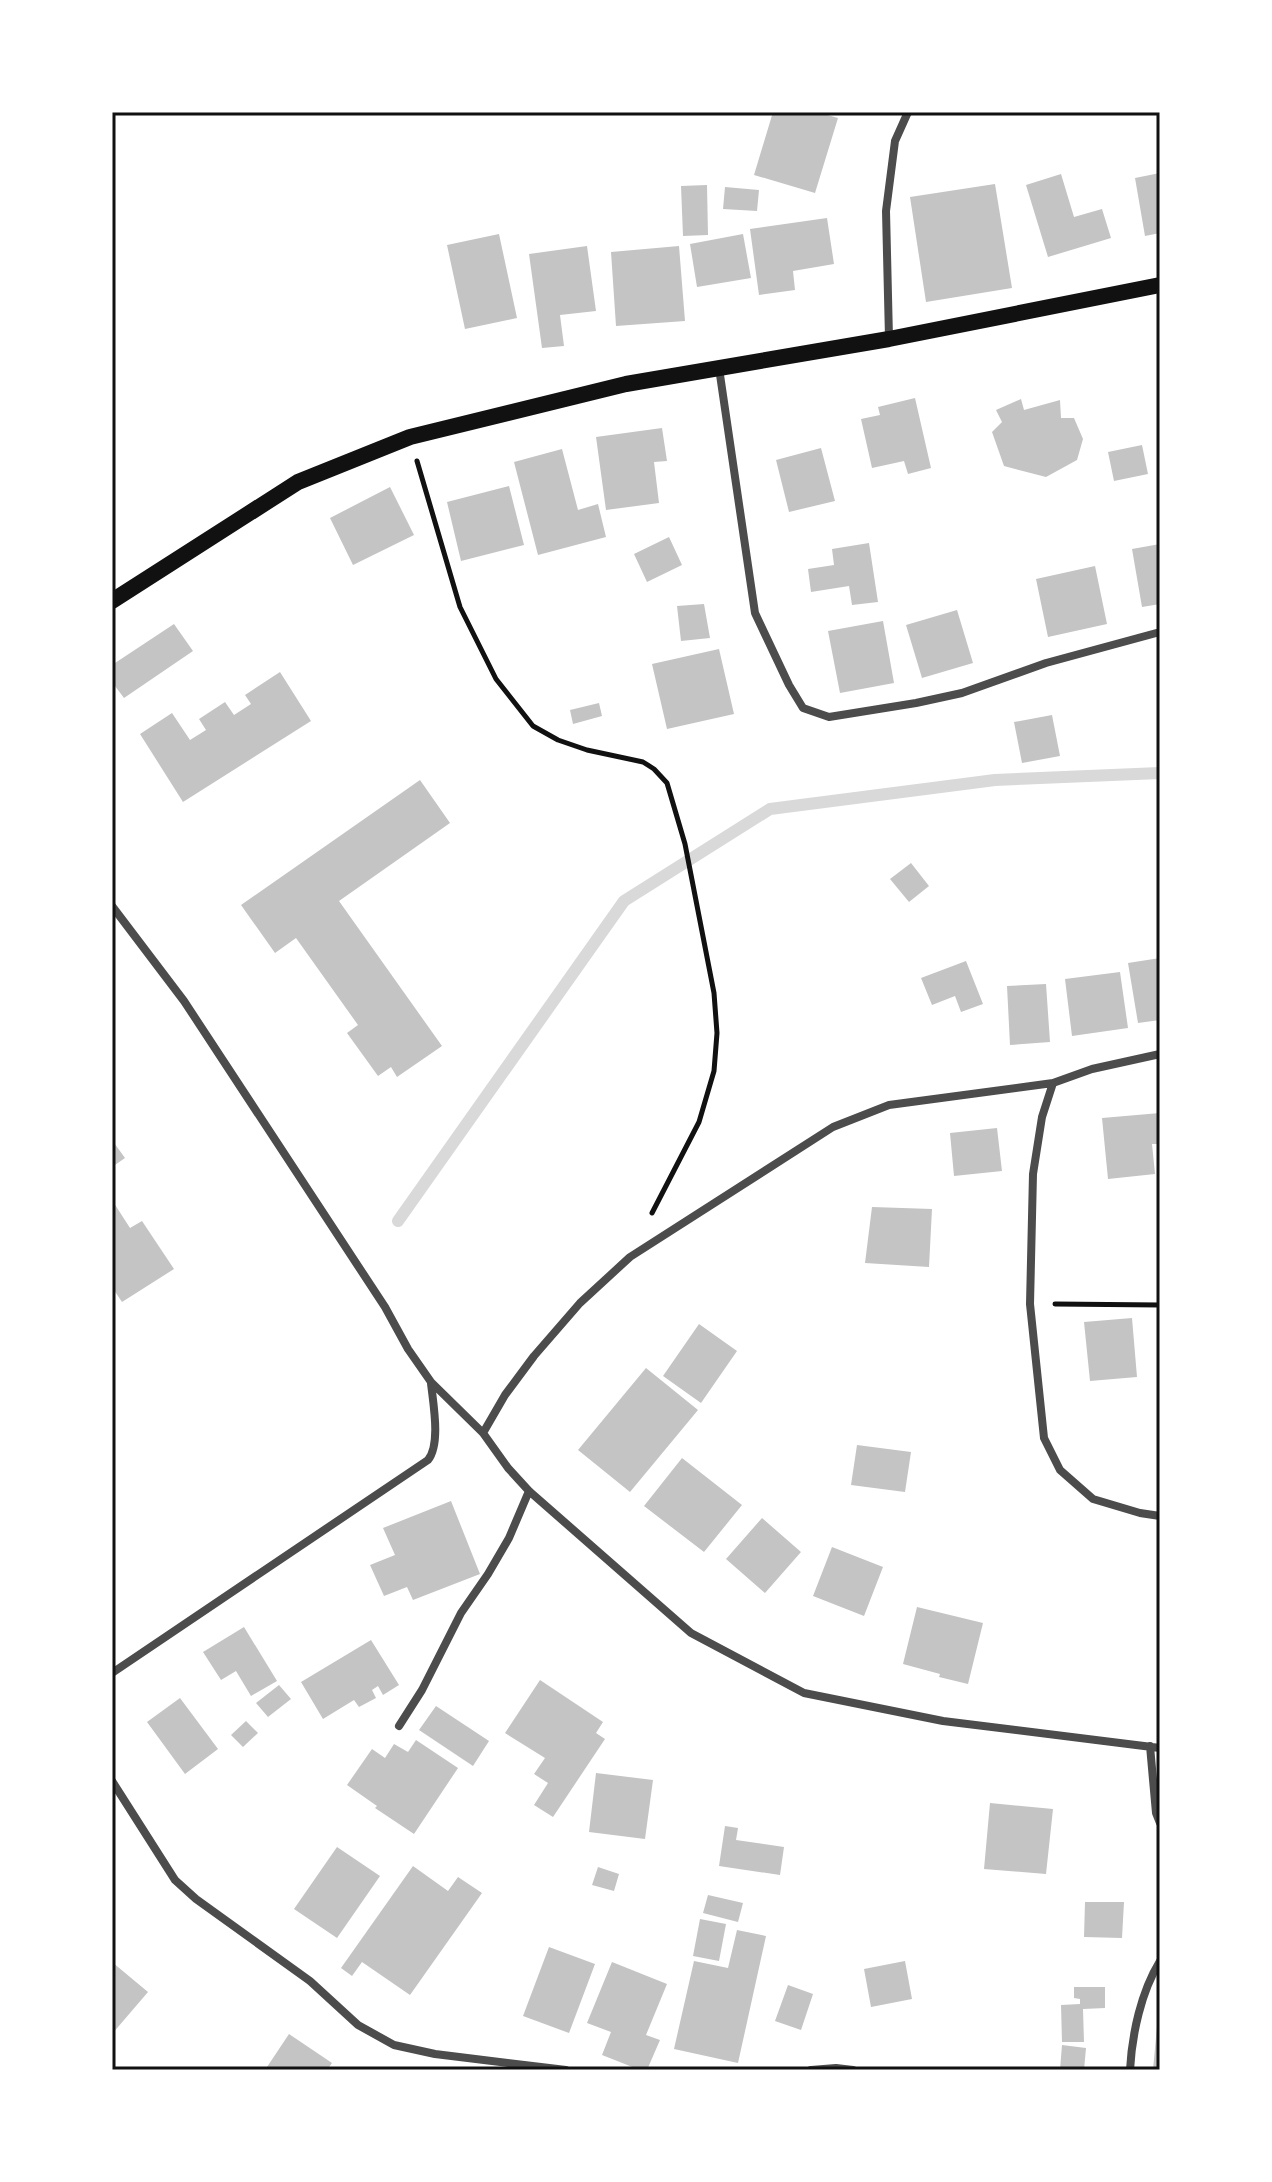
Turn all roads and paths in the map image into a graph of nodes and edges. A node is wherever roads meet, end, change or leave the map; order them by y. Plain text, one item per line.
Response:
1 (908, 112) edge
2 (1160, 285) edge
3 (889, 339) junction
4 (719, 367) junction
5 (410, 437) junction
6 (112, 601) edge
7 (1160, 632) edge
8 (112, 906) edge
9 (1160, 1054) edge
10 (1053, 1083) junction
11 (630, 1257) junction
12 (1030, 1304) junction
13 (1160, 1305) edge
14 (431, 1382) junction
15 (483, 1433) junction
16 (529, 1491) junction
17 (1160, 1516) edge
18 (112, 1673) edge
19 (399, 1726) dead end
20 (1155, 1747) edge
21 (112, 1781) edge
22 (1160, 1823) edge
23 (1160, 1961) edge
24 (566, 2070) edge
25 (811, 2070) edge
26 (853, 2070) edge
27 (1130, 2070) edge

1 - 3 street
2 - 3 main road
3 - 4 main road
4 - 5 main road
4 - 7 street
5 - 6 main road
5 - 11 path
8 - 14 street
9 - 10 street
10 - 11 street
10 - 12 street
11 - 15 street
12 - 13 path
12 - 17 street
14 - 15 street
14 - 18 street
15 - 16 street
16 - 19 street
16 - 20 street
20 - 22 street
21 - 24 street
23 - 27 street
25 - 26 street

